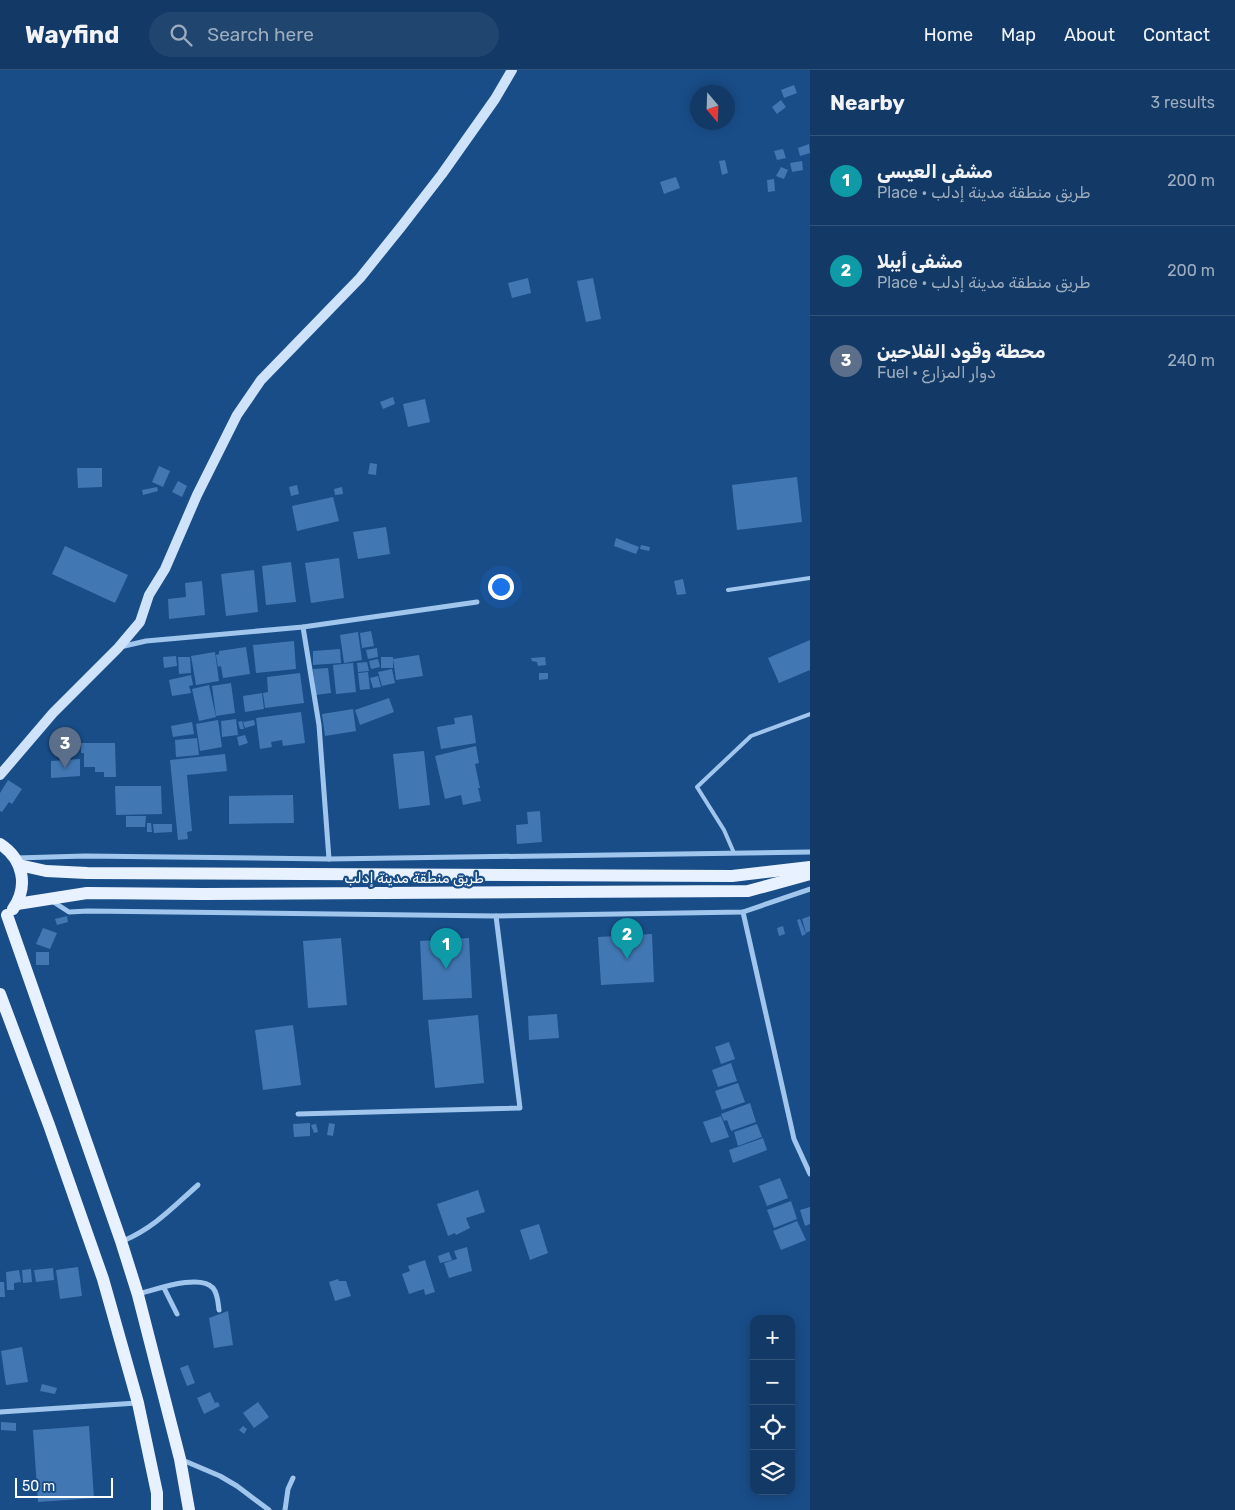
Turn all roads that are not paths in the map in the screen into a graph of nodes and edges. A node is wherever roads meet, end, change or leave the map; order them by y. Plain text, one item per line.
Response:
1 (512, 70) edge
2 (810, 578) edge
3 (728, 590) dead end
4 (477, 602) dead end
5 (303, 627) junction
6 (118, 648) junction
7 (810, 714) edge
8 (0, 775) edge
9 (0, 844) edge
10 (810, 852) edge
11 (734, 853) junction
12 (329, 859) junction
13 (17, 862) junction
14 (810, 867) edge
15 (810, 874) edge
16 (810, 889) edge
17 (49, 899) junction
18 (17, 904) junction
19 (744, 912) junction
20 (496, 916) junction
21 (4, 918) edge
22 (0, 994) edge
23 (298, 1114) dead end
24 (810, 1174) edge
25 (198, 1185) dead end
26 (121, 1241) junction
27 (164, 1288) junction
28 (138, 1294) junction
29 (219, 1310) dead end
30 (177, 1314) dead end
31 (138, 1403) junction
32 (0, 1412) edge
33 (180, 1459) junction
34 (293, 1478) dead end
35 (157, 1510) edge
36 (189, 1510) edge
37 (269, 1510) edge
38 (285, 1510) edge

1 - 6 street
2 - 3 lane
4 - 5 street
5 - 6 street
5 - 12 street
6 - 8 street
7 - 11 lane
9 - 13 main road
10 - 11 street
11 - 12 street
12 - 13 street
13 - 14 main road, طريق منطقة مدينة إدلب
13 - 18 main road
15 - 17 main road, طريق منطقة مدينة إدلب
16 - 19 street
17 - 18 main road, طريق منطقة مدينة إدلب
17 - 20 street
18 - 21 main road
19 - 20 street
19 - 24 street
20 - 23 street
21 - 26 main road
22 - 31 main road
25 - 26 street
26 - 28 main road
27 - 28 street
27 - 29 street
27 - 30 street
28 - 33 main road
31 - 32 street
31 - 35 main road
33 - 36 main road
33 - 37 street
34 - 38 street

